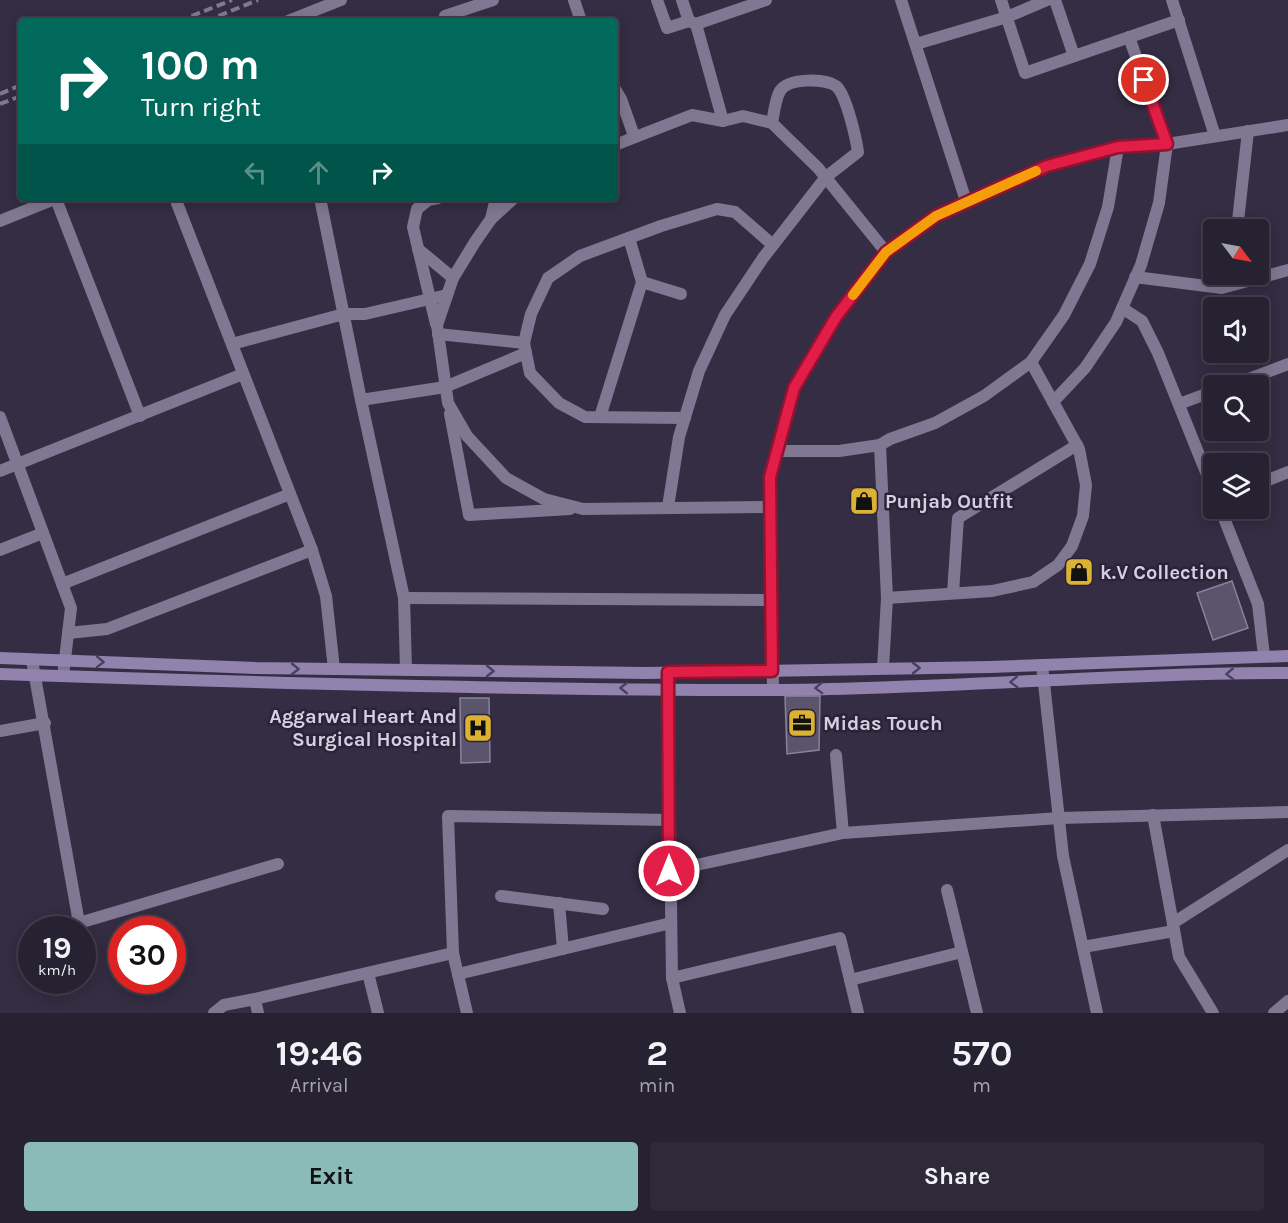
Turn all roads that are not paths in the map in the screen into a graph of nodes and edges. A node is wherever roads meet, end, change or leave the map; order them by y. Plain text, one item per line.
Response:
1 (341, 0) edge
2 (493, 0) edge
3 (574, 0) edge
4 (657, 0) edge
5 (682, 0) edge
6 (766, 0) edge
7 (901, 0) edge
8 (1001, 0) edge
9 (1047, 0) edge
10 (1055, 0) edge
11 (1172, 0) edge
12 (445, 15) dead end
13 (1007, 16) junction
14 (296, 18) edge
15 (580, 18) edge
16 (1179, 20) junction
17 (693, 22) junction
18 (1129, 38) junction
19 (916, 44) junction
20 (1074, 57) junction
21 (618, 94) edge
22 (723, 121) junction
23 (772, 123) junction
24 (1288, 125) edge
25 (1248, 131) junction
26 (634, 136) junction
27 (1215, 136) junction
28 (618, 144) edge
29 (1167, 144) junction
30 (1118, 147) junction
31 (826, 177) junction
32 (50, 201) edge
33 (58, 201) edge
34 (176, 201) edge
35 (321, 201) edge
36 (427, 201) edge
37 (495, 201) edge
38 (511, 201) edge
39 (966, 201) junction
40 (491, 219) junction
41 (1238, 219) edge
42 (0, 221) edge
43 (629, 238) junction
44 (773, 246) junction
45 (418, 249) junction
46 (886, 252) junction
47 (1288, 270) edge
48 (1269, 273) edge
49 (453, 278) junction
50 (1136, 278) junction
51 (642, 282) junction
52 (1225, 285) edge
53 (681, 294) dead end
54 (447, 295) junction
55 (430, 299) junction
56 (1122, 308) junction
57 (344, 314) junction
58 (437, 330) junction
59 (232, 344) junction
60 (525, 348) junction
61 (1031, 362) junction
62 (1288, 364) edge
63 (243, 374) junction
64 (1259, 375) edge
65 (445, 387) junction
66 (1203, 395) edge
67 (361, 400) junction
68 (1053, 402) junction
69 (448, 403) junction
70 (1179, 404) junction
71 (140, 416) junction
72 (0, 417) edge
73 (600, 417) junction
74 (684, 418) junction
75 (880, 445) junction
76 (1077, 445) junction
77 (777, 451) junction
78 (1203, 464) edge
79 (18, 465) junction
80 (0, 471) edge
81 (1288, 472) edge
82 (1269, 480) edge
83 (290, 494) junction
84 (668, 507) junction
85 (770, 507) junction
86 (584, 509) junction
87 (1224, 519) edge
88 (43, 533) junction
89 (0, 550) edge
90 (312, 550) junction
91 (62, 584) junction
92 (953, 593) junction
93 (404, 598) junction
94 (886, 598) junction
95 (771, 600) junction
96 (68, 633) junction
97 (1264, 656) junction
98 (1288, 656) edge
99 (0, 658) edge
100 (32, 660) junction
101 (65, 661) junction
102 (1042, 665) junction
103 (883, 668) junction
104 (334, 669) junction
105 (406, 670) junction
106 (772, 671) junction
107 (668, 672) junction
108 (0, 674) edge
109 (1288, 674) edge
110 (37, 675) junction
111 (63, 676) junction
112 (1044, 682) junction
113 (669, 688) junction
114 (773, 690) junction
115 (45, 723) junction
116 (0, 731) edge
117 (836, 754) dead end
118 (1288, 812) edge
119 (1154, 815) junction
120 (1059, 818) junction
121 (669, 820) junction
122 (843, 833) junction
123 (1288, 850) edge
124 (278, 864) dead end
125 (669, 871) junction
126 (948, 890) dead end
127 (501, 896) dead end
128 (559, 903) junction
129 (603, 909) dead end
130 (671, 923) junction
131 (1173, 927) junction
132 (1083, 947) junction
133 (563, 949) junction
134 (453, 952) junction
135 (962, 952) junction
136 (368, 973) junction
137 (458, 974) junction
138 (672, 978) junction
139 (850, 980) junction
140 (255, 999) junction
141 (680, 1011) edge
142 (214, 1013) edge
143 (258, 1013) edge
144 (378, 1013) edge
145 (468, 1013) edge
146 (666, 1013) edge
147 (858, 1013) edge
148 (977, 1013) edge
149 (1097, 1013) edge
150 (1214, 1013) edge

1 - 14 street
2 - 12 street
3 - 15 street
4 - 17 street
5 - 17 street
6 - 17 street
7 - 19 street
8 - 13 street
9 - 13 street
10 - 20 street
11 - 16 street
13 - 19 street
13 - 20 street
16 - 18 street
16 - 27 street
17 - 22 street
18 - 20 street
18 - 29 street
19 - 39 street
21 - 26 street
22 - 23 street
22 - 26 street
23 - 31 street
23 - 31 street
24 - 25 street
25 - 27 street
25 - 41 street
26 - 28 street
27 - 29 street
29 - 30 street
29 - 50 street
30 - 39 street
30 - 61 street
31 - 44 street
31 - 46 street
32 - 42 street
33 - 71 street
34 - 59 street
35 - 57 street
36 - 45 street
37 - 40 street
38 - 40 street
39 - 46 street
40 - 49 street
43 - 44 street
43 - 51 street
43 - 60 street
44 - 74 street
45 - 49 street
45 - 55 street
46 - 77 street
47 - 48 street
49 - 54 street
50 - 52 street
50 - 56 street
51 - 53 street
51 - 73 street
54 - 55 street
54 - 58 street
55 - 57 street
55 - 58 street
56 - 68 street
56 - 70 street
57 - 59 street
57 - 67 street
58 - 60 street
58 - 65 street
59 - 63 street
60 - 65 street
60 - 73 street
61 - 68 street
61 - 75 street
62 - 64 street
63 - 71 street
63 - 83 street
65 - 67 street
65 - 69 street
66 - 70 street
67 - 93 street
68 - 76 street
69 - 86 street
69 - 86 street
70 - 78 street
71 - 79 street
72 - 79 street
73 - 74 street
74 - 84 street
75 - 77 street
75 - 94 street
76 - 92 street
76 - 92 street
77 - 85 street
79 - 80 street
79 - 88 street
81 - 82 street
83 - 90 street
83 - 91 street
84 - 85 street
84 - 86 street
85 - 95 street
87 - 97 street
88 - 89 street
88 - 91 street
90 - 96 street
90 - 104 street
91 - 96 street
92 - 94 street
93 - 95 street
93 - 105 street
94 - 103 street
95 - 106 street
96 - 101 street
97 - 98 main road
97 - 102 main road
99 - 100 main road
100 - 101 main road
100 - 110 street
101 -> 104 main road
101 - 111 street
103 -> 102 main road
102 - 112 street
103 - 106 main road
104 - 105 main road
105 -> 107 main road
106 - 107 main road
106 - 114 street
107 - 113 street
108 - 110 main road
109 -> 112 main road
110 - 111 main road
110 - 115 street
113 -> 111 main road
112 -> 114 main road
112 - 120 street
113 - 114 main road
113 - 121 street
115 - 116 street
115 - 124 street
117 - 122 street
118 - 119 street
119 - 120 street
119 - 131 street
120 - 122 street
120 - 132 street
121 - 125 street
121 - 134 street
122 - 125 street
123 - 131 street
125 - 130 street
126 - 135 street
127 - 128 street
128 - 129 street
128 - 133 street
130 - 133 street
130 - 138 street
131 - 132 street
131 - 150 street
132 - 149 street
133 - 137 street
134 - 136 street
134 - 137 street
135 - 139 street
135 - 148 street
136 - 140 street
136 - 144 street
137 - 145 street
138 - 139 street
138 - 141 street
139 - 147 street
140 - 142 street
140 - 143 street
141 - 146 street

